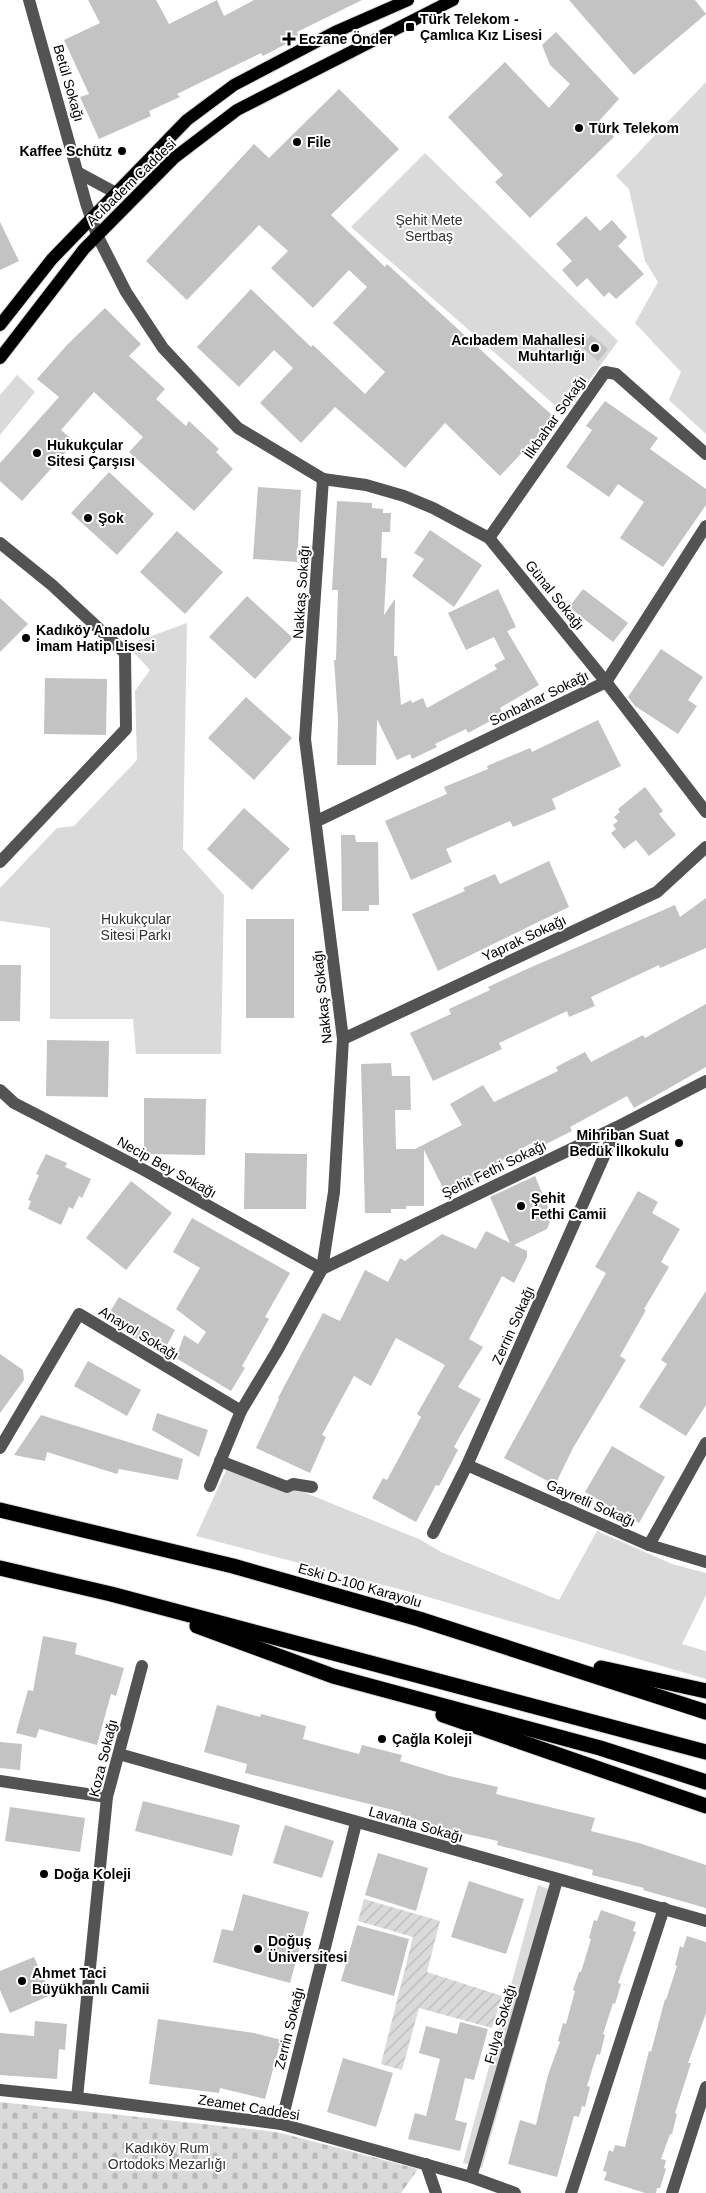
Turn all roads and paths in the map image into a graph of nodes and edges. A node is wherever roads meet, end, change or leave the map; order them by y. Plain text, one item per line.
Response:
1 (29, 0) edge
2 (408, 0) edge
3 (453, 0) edge
4 (79, 173) junction
5 (116, 193) junction
6 (92, 217) junction
7 (97, 235) junction
8 (0, 325) edge
9 (0, 358) edge
10 (706, 454) edge
11 (324, 479) junction
12 (706, 526) edge
13 (489, 538) junction
14 (0, 543) edge
15 (606, 682) junction
16 (706, 812) edge
17 (317, 821) junction
18 (706, 847) edge
19 (0, 862) edge
20 (343, 1039) junction
21 (706, 1082) edge
22 (0, 1090) edge
23 (617, 1127) junction
24 (322, 1269) junction
25 (241, 1411) junction
26 (706, 1444) edge
27 (0, 1448) edge
28 (220, 1461) junction
29 (467, 1465) junction
30 (210, 1486) dead end
31 (312, 1488) dead end
32 (0, 1510) edge
33 (433, 1533) dead end
34 (649, 1545) junction
35 (706, 1562) edge
36 (0, 1568) edge
37 (111, 1594) junction
38 (521, 1651) junction
39 (142, 1666) dead end
40 (333, 1676) junction
41 (706, 1691) edge
42 (706, 1712) edge
43 (706, 1752) edge
44 (119, 1754) junction
45 (0, 1781) edge
46 (706, 1782) edge
47 (107, 1797) junction
48 (706, 1806) edge
49 (356, 1823) junction
50 (557, 1880) junction
51 (664, 1908) junction
52 (706, 1921) edge
53 (706, 2087) edge
54 (0, 2090) edge
55 (78, 2098) junction
56 (281, 2124) junction
57 (426, 2164) junction
58 (471, 2177) junction
59 (436, 2193) edge
60 (515, 2193) edge
61 (571, 2193) edge
62 (672, 2193) edge

1 - 4 street, Betül Sokağı
2 - 5 main road, Acıbadem Caddesi
3 - 7 main road, Acıbadem Caddesi
4 - 5 street
4 - 6 street, Betül Sokağı
5 - 6 main road, Acıbadem Caddesi
6 - 7 street, Betül Sokağı
6 - 8 main road, Acıbadem Caddesi
7 - 9 main road, Acıbadem Caddesi
7 - 11 street, Betül Sokağı
10 - 13 street, İlkbahar Sokağı
11 - 13 street, Günal Sokağı
11 - 17 street, Nakkaş Sokağı
12 - 15 street, Sonbahar Sokağı
13 - 15 street, Günal Sokağı
14 - 19 street
15 - 16 street, Günal Sokağı
15 - 17 street, Sonbahar Sokağı
17 - 20 street, Nakkaş Sokağı
18 - 20 street, Yaprak Sokağı
20 - 24 street, Nakkaş Sokağı
21 - 23 street, Şehit Fethi Sokağı
22 - 24 street, Necip Bey Sokağı
23 - 24 street, Şehit Fethi Sokağı
23 - 29 street, Zerrin Sokağı
24 - 25 street, Nakkaş Sokağı
25 - 27 street, Anayol Sokağı
25 - 28 street, Nakkaş Sokağı
26 - 34 street
28 - 30 street, Nakkaş Sokağı
28 - 31 street
29 - 33 street, Zerrin Sokağı
29 - 34 street, Gayretli Sokağı
32 - 38 highway, Eski D-100 Karayolu
34 - 35 street, Gayretli Sokağı
36 - 37 highway
37 - 40 highway
37 - 43 highway
38 - 41 highway
38 - 42 highway, Eski D-100 Karayolu
39 - 44 street, Koza Sokağı
40 - 46 highway
40 - 48 highway
44 - 47 street, Koza Sokağı
44 - 49 street, Lavanta Sokağı
45 - 47 street
47 - 55 street, Koza Sokağı
49 - 50 street, Lavanta Sokağı
49 - 56 street, Zerrin Sokağı
50 - 51 street, Lavanta Sokağı
50 - 58 street, Fulya Sokağı
51 - 52 street, Lavanta Sokağı
51 - 61 street
53 - 62 street
54 - 55 street, Zeamet Caddesi
55 - 56 street, Zeamet Caddesi
56 - 57 street, Zeamet Caddesi
57 - 58 street, Zeamet Caddesi
57 - 59 street
58 - 60 street, Zeamet Caddesi

